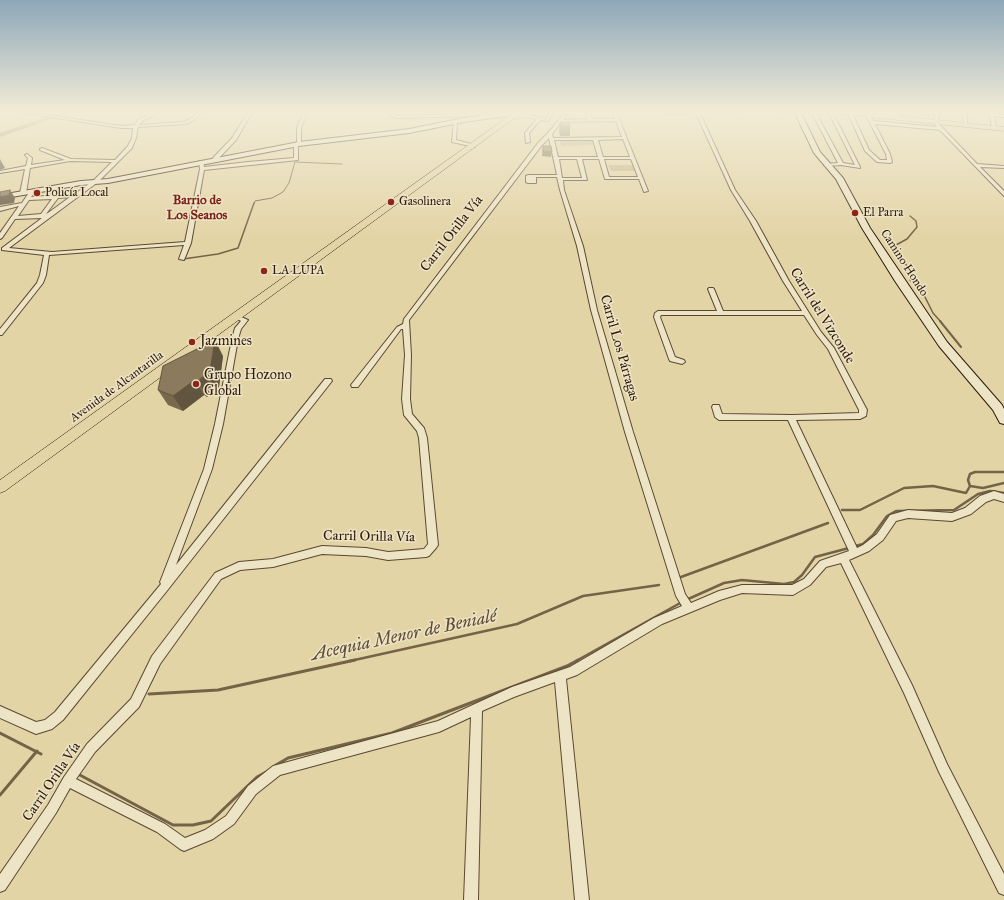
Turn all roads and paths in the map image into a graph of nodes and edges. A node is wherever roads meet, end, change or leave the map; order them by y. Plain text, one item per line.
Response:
1 (52, 153) edge
2 (124, 153) edge
3 (221, 153) edge
4 (253, 153) edge
5 (296, 153) edge
6 (463, 153) edge
7 (533, 153) edge
8 (555, 153) edge
9 (600, 153) edge
10 (629, 153) edge
11 (716, 153) edge
12 (817, 153) edge
13 (835, 153) edge
14 (851, 153) edge
15 (869, 153) edge
16 (888, 153) edge
17 (965, 153) edge
18 (27, 155) dead end
19 (556, 158) junction
20 (579, 158) junction
21 (601, 158) junction
22 (631, 158) junction
23 (70, 160) junction
24 (214, 160) junction
25 (116, 161) junction
26 (842, 164) junction
27 (201, 165) junction
28 (826, 165) junction
29 (977, 165) junction
30 (28, 167) junction
31 (1004, 168) edge
32 (0, 172) edge
33 (533, 176) dead end
34 (559, 177) junction
35 (640, 178) junction
36 (96, 181) junction
37 (646, 191) dead end
38 (1004, 194) edge
39 (78, 195) junction
40 (25, 196) junction
41 (56, 196) junction
42 (0, 197) edge
43 (22, 206) junction
44 (0, 209) edge
45 (50, 215) junction
46 (42, 216) junction
47 (13, 218) junction
48 (20, 236) junction
49 (0, 237) edge
50 (188, 243) junction
51 (47, 253) junction
52 (182, 259) dead end
53 (711, 289) dead end
54 (721, 313) junction
55 (807, 313) junction
56 (237, 316) junction
57 (406, 326) junction
58 (0, 333) edge
59 (682, 362) dead end
60 (328, 381) dead end
61 (355, 386) dead end
62 (716, 407) dead end
63 (792, 418) junction
64 (1004, 420) edge
65 (0, 487) edge
66 (1004, 498) edge
67 (855, 553) junction
68 (843, 558) junction
69 (163, 589) junction
70 (689, 608) junction
71 (560, 675) junction
72 (477, 708) junction
73 (0, 712) edge
74 (69, 779) junction
75 (0, 885) edge
76 (1004, 888) edge
77 (471, 900) edge
78 (582, 900) edge

1 - 23 street
2 - 25 street
3 - 24 street
4 - 24 main road
5 - 27 street
6 - 56 main road, Avenida de Alcantarilla
7 - 57 street, Carril Orilla Vía
8 - 19 street, Carril Los Párragas
9 - 21 street
10 - 22 street
11 - 55 street, Carril del Vizconde
12 - 28 main road, Camino Hondo
13 - 26 street
14 - 26 street
15 - 16 street
17 - 29 street
18 - 30 street
19 - 20 street
19 - 34 street, Carril Los Párragas
20 - 21 street
20 - 34 street
21 - 22 street
21 - 35 street
22 - 35 street
23 - 25 street
23 - 30 street
24 - 27 main road
25 - 36 street
26 - 28 street
27 - 36 main road
27 - 50 street
28 - 64 main road, Camino Hondo
29 - 31 street
29 - 38 street
30 - 32 street
30 - 40 street
33 - 34 street
34 - 70 street, Carril Los Párragas
35 - 37 street
36 - 39 street
36 - 40 main road
39 - 41 street
39 - 45 street
40 - 41 street
40 - 42 main road
40 - 43 street
41 - 46 street
43 - 44 street
43 - 47 street
45 - 46 street
45 - 48 street
46 - 47 street
47 - 49 street
48 - 49 street
48 - 51 street
50 - 51 street
50 - 52 street
51 - 58 street
53 - 54 street
54 - 55 street
54 - 59 street
55 - 63 street, Carril del Vizconde
56 - 65 main road, Avenida de Alcantarilla
56 - 69 street
57 - 61 street
57 - 74 street, Carril Orilla Vía
60 - 69 street
62 - 63 street
63 - 67 street
66 - 67 street
67 - 68 street
68 - 70 street
68 - 76 street
69 - 73 street
70 - 71 street
71 - 72 street
71 - 78 street
72 - 74 street
72 - 77 street
74 - 75 street, Carril Orilla Vía

